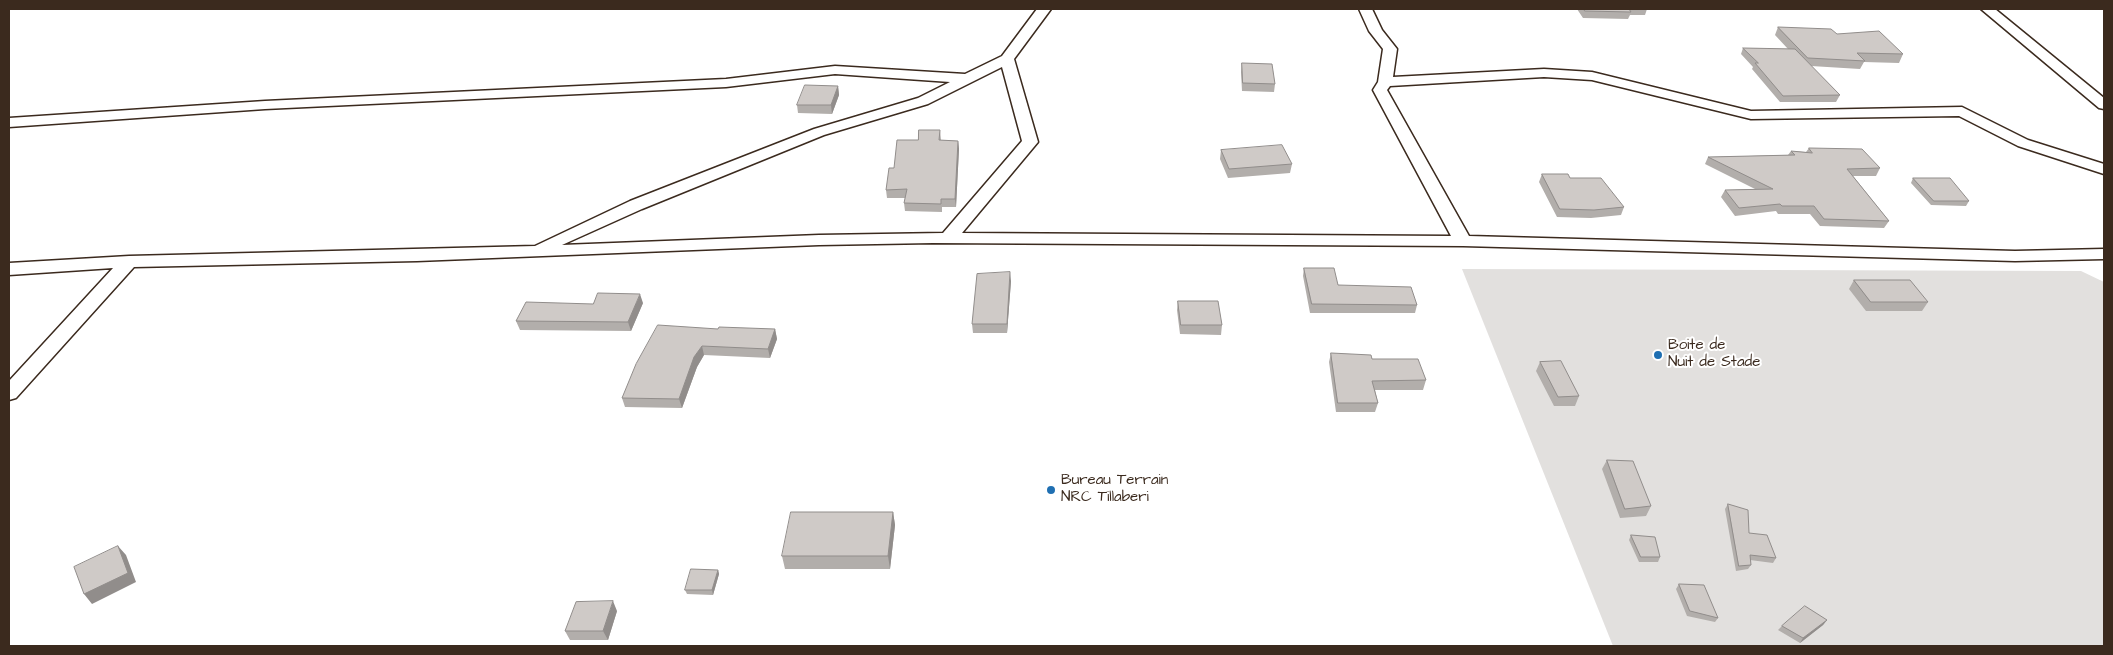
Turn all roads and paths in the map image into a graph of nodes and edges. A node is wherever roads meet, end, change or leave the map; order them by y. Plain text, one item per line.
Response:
1 (1044, 9) edge
2 (1366, 9) edge
3 (1987, 9) edge
4 (1007, 59) junction
5 (968, 79) junction
6 (1385, 82) junction
7 (2104, 105) edge
8 (9, 122) edge
9 (2104, 169) edge
10 (948, 238) junction
11 (1463, 241) junction
12 (533, 251) junction
13 (2104, 254) edge
14 (129, 262) junction
15 (9, 269) edge
16 (9, 393) edge

1 - 4 street
2 - 6 street
3 - 7 street
4 - 5 street
4 - 10 street
5 - 8 street
5 - 12 street
6 - 9 street
6 - 11 street
10 - 11 street
10 - 12 street
11 - 13 street
12 - 14 street
14 - 15 street
14 - 16 street

